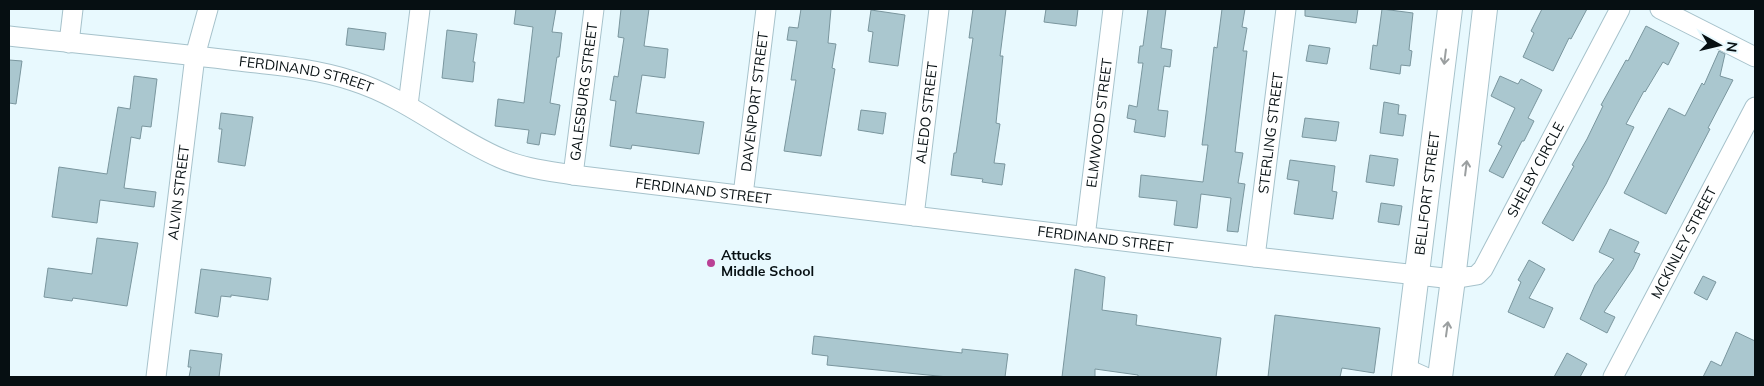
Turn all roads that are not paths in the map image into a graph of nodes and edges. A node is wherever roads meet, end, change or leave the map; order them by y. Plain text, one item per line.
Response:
1 (73, 9) edge
2 (208, 9) edge
3 (420, 9) edge
4 (594, 9) edge
5 (766, 9) edge
6 (939, 9) edge
7 (1113, 9) edge
8 (1286, 9) edge
9 (1450, 9) edge
10 (1485, 9) edge
11 (1620, 9) edge
12 (1660, 9) edge
13 (9, 36) edge
14 (69, 43) junction
15 (195, 56) junction
16 (1755, 58) edge
17 (1440, 100) junction
18 (1474, 103) junction
19 (408, 105) junction
20 (1755, 107) edge
21 (573, 175) junction
22 (743, 195) junction
23 (914, 216) junction
24 (1085, 237) junction
25 (1255, 257) junction
26 (1418, 276) junction
27 (1453, 280) junction
28 (1411, 374) edge
29 (156, 377) edge
30 (1440, 377) edge
31 (1613, 377) edge

1 - 14 street
2 - 15 street, ALVIN STREET
3 - 19 street
4 - 21 street, GALESBURG STREET
5 - 22 street, DAVENPORT STREET
6 - 23 street, ALEDO STREET
7 - 24 street, ELMWOOD STREET
8 - 25 street, STERLING STREET
9 -> 17 main road, BELLFORT STREET
10 - 18 main road
11 - 27 street, SHELBY CIRCLE
12 - 16 street
13 - 14 street, FERDINAND STREET
14 - 15 street, FERDINAND STREET
15 - 19 street, FERDINAND STREET
15 - 29 street, ALVIN STREET
17 - 18 main road
17 - 26 main road, BELLFORT STREET
27 -> 18 main road
19 - 21 street, FERDINAND STREET
20 - 31 street, MCKINLEY STREET
21 - 22 street, FERDINAND STREET
22 - 23 street, FERDINAND STREET
23 - 24 street, FERDINAND STREET
24 - 25 street, FERDINAND STREET
25 - 26 street, FERDINAND STREET
26 - 27 street, SHELBY CIRCLE
26 - 28 main road, BELLFORT STREET
30 -> 27 main road

